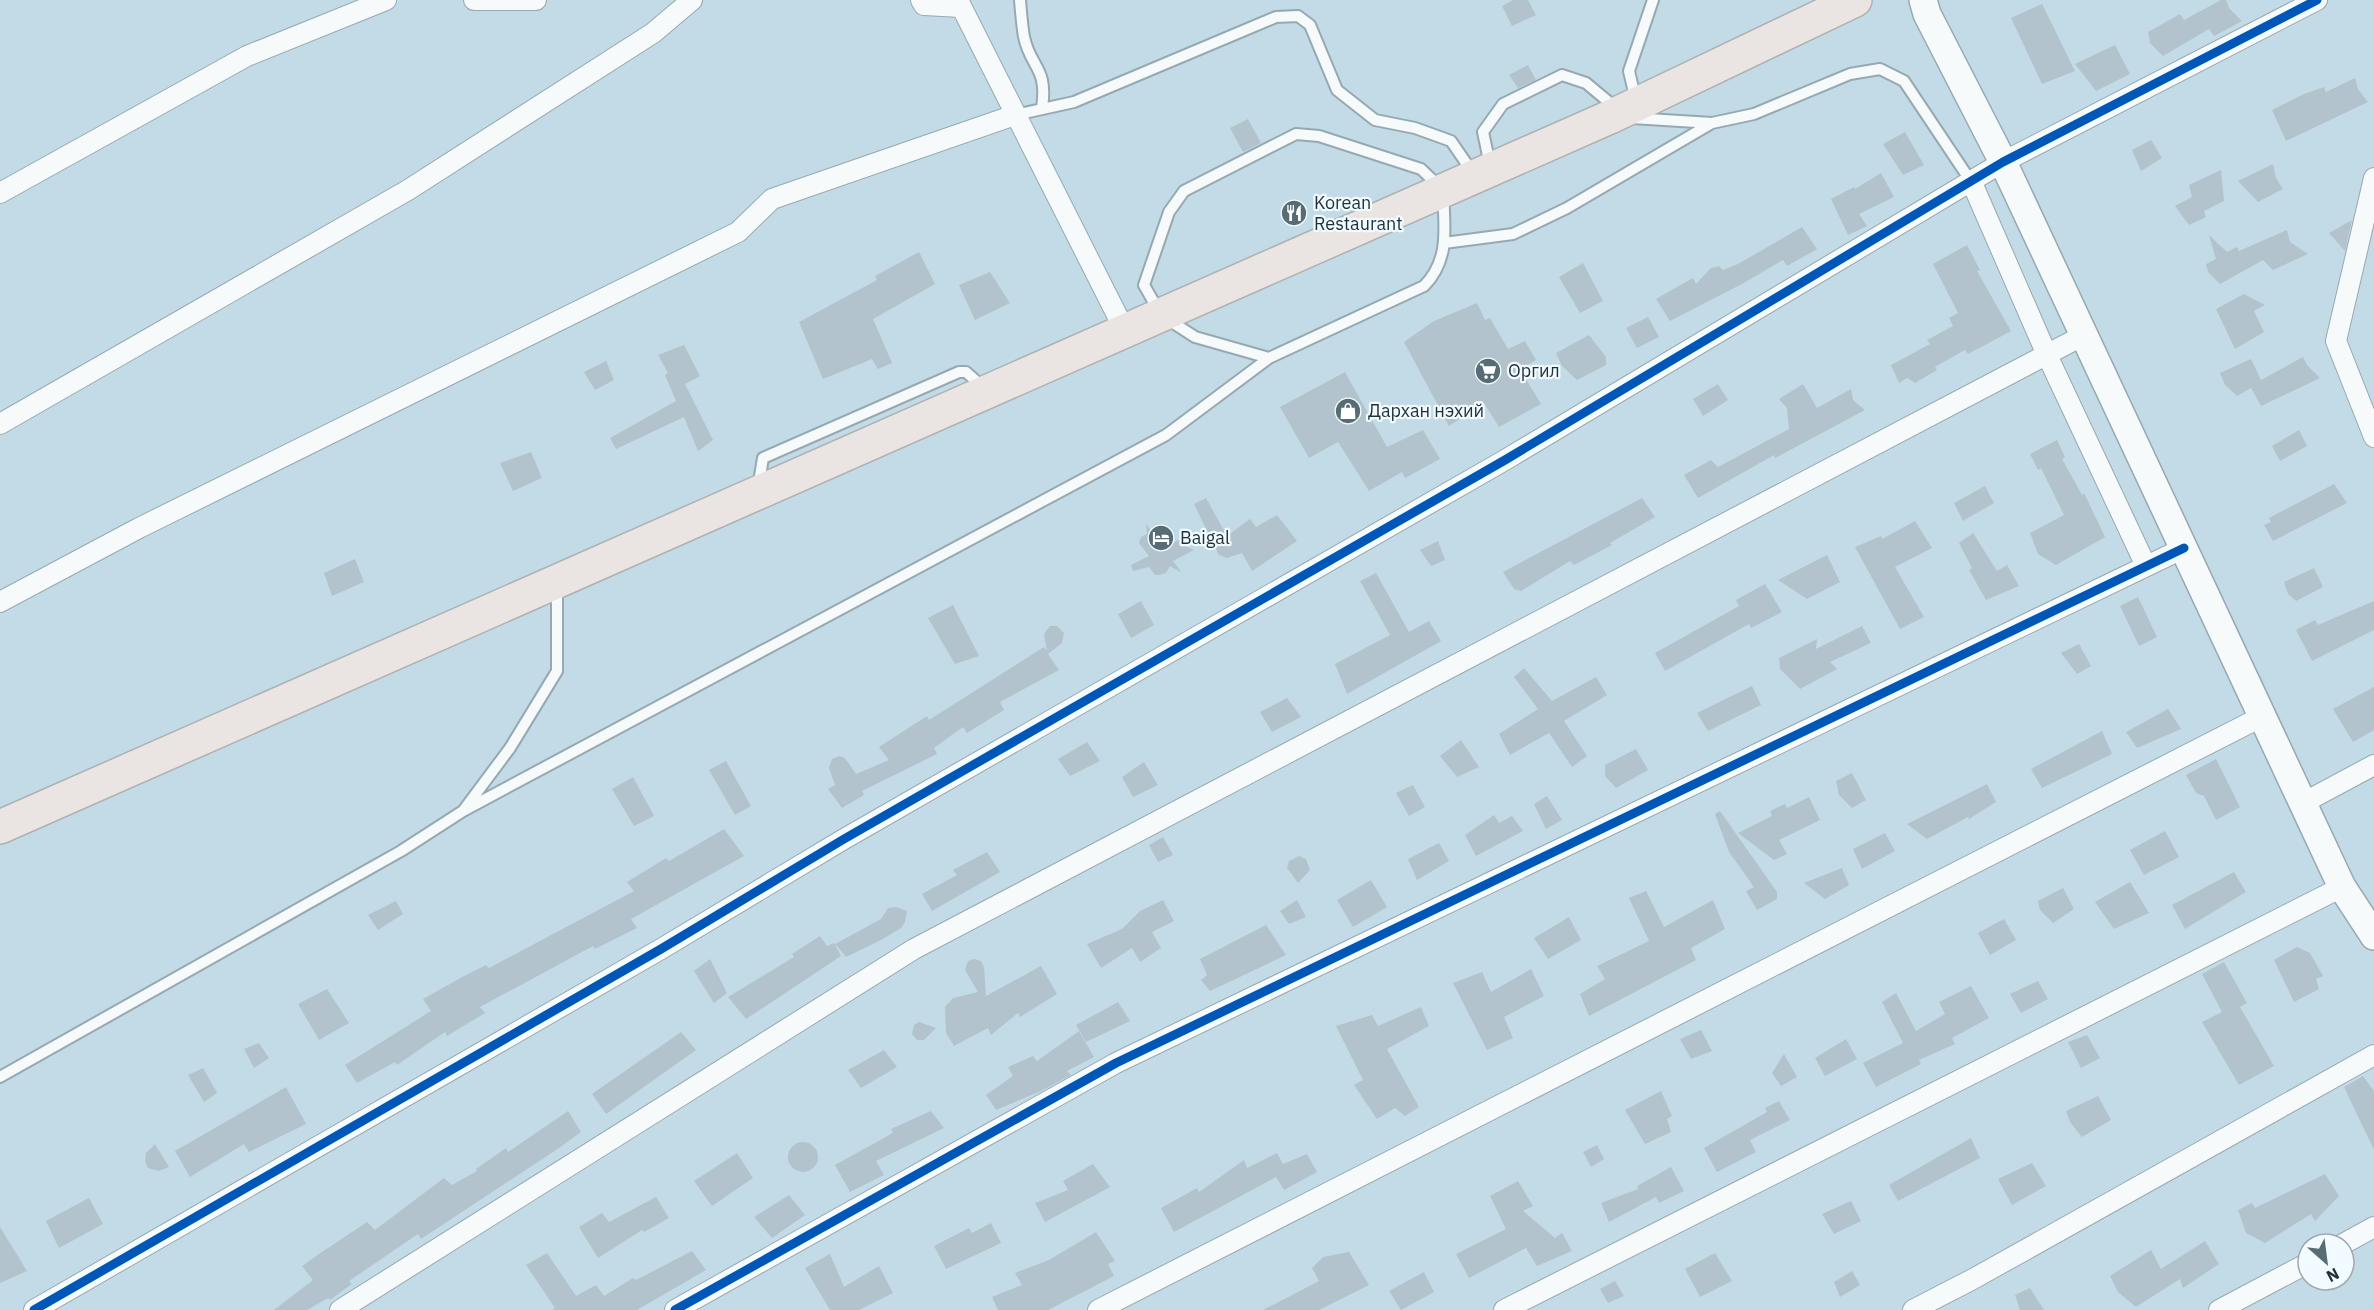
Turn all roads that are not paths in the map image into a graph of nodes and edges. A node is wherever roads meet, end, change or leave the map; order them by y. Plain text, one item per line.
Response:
1 (386, 0) edge
2 (474, 0) edge
3 (537, 0) edge
4 (692, 0) edge
5 (921, 0) edge
6 (1020, 0) edge
7 (1653, 0) edge
8 (1855, 0) edge
9 (1923, 0) edge
10 (2318, 0) edge
11 (960, 3) edge
12 (1042, 108) junction
13 (1623, 111) junction
14 (1015, 115) junction
15 (1712, 123) junction
16 (2003, 162) junction
17 (1483, 173) junction
18 (2374, 178) edge
19 (1972, 183) junction
20 (1443, 190) junction
21 (0, 193) edge
22 (1444, 243) junction
23 (1161, 315) junction
24 (1125, 331) junction
25 (2084, 335) junction
26 (2047, 354) junction
27 (1269, 358) junction
28 (0, 424) edge
29 (2374, 437) edge
30 (2184, 548) junction
31 (2146, 566) junction
32 (556, 584) junction
33 (0, 602) edge
34 (2263, 716) junction
35 (2374, 765) edge
36 (2303, 803) junction
37 (463, 812) junction
38 (0, 827) edge
39 (2342, 887) junction
40 (2374, 936) edge
41 (2374, 1055) edge
42 (0, 1077) edge
43 (2374, 1227) edge
44 (2356, 1237) edge
45 (2296, 1269) edge
46 (34, 1310) edge
47 (340, 1310) edge
48 (675, 1310) edge
49 (1098, 1310) edge
50 (1504, 1310) edge
51 (1913, 1310) edge
52 (2219, 1310) edge

1 - 21 street
2 - 3 street
4 - 28 street
5 - 11 street
6 - 12 lane
7 - 13 lane
8 - 13 highway
9 - 16 street
10 - 16 street
11 - 14 street
12 - 14 lane
12 - 17 lane
13 - 15 lane
13 - 17 highway
13 - 17 lane
14 - 24 street
14 - 33 street
15 - 19 lane
15 - 22 lane
16 - 19 street
16 - 25 street
17 - 20 highway
18 - 29 street
19 - 26 street
19 - 46 street
20 - 22 lane
20 - 23 highway
20 - 23 lane
22 - 27 lane
23 - 24 highway
23 - 27 lane
24 - 32 highway
25 - 26 street
25 - 30 street
26 - 31 street
26 - 47 street
27 - 37 lane
30 - 31 street
30 - 34 street
31 - 48 street
32 - 37 lane
32 - 38 highway
34 - 36 street
34 - 49 street
35 - 36 street
36 - 39 street
37 - 42 lane
39 - 40 street
39 - 50 street
41 - 51 street
43 - 44 street
45 - 52 street

